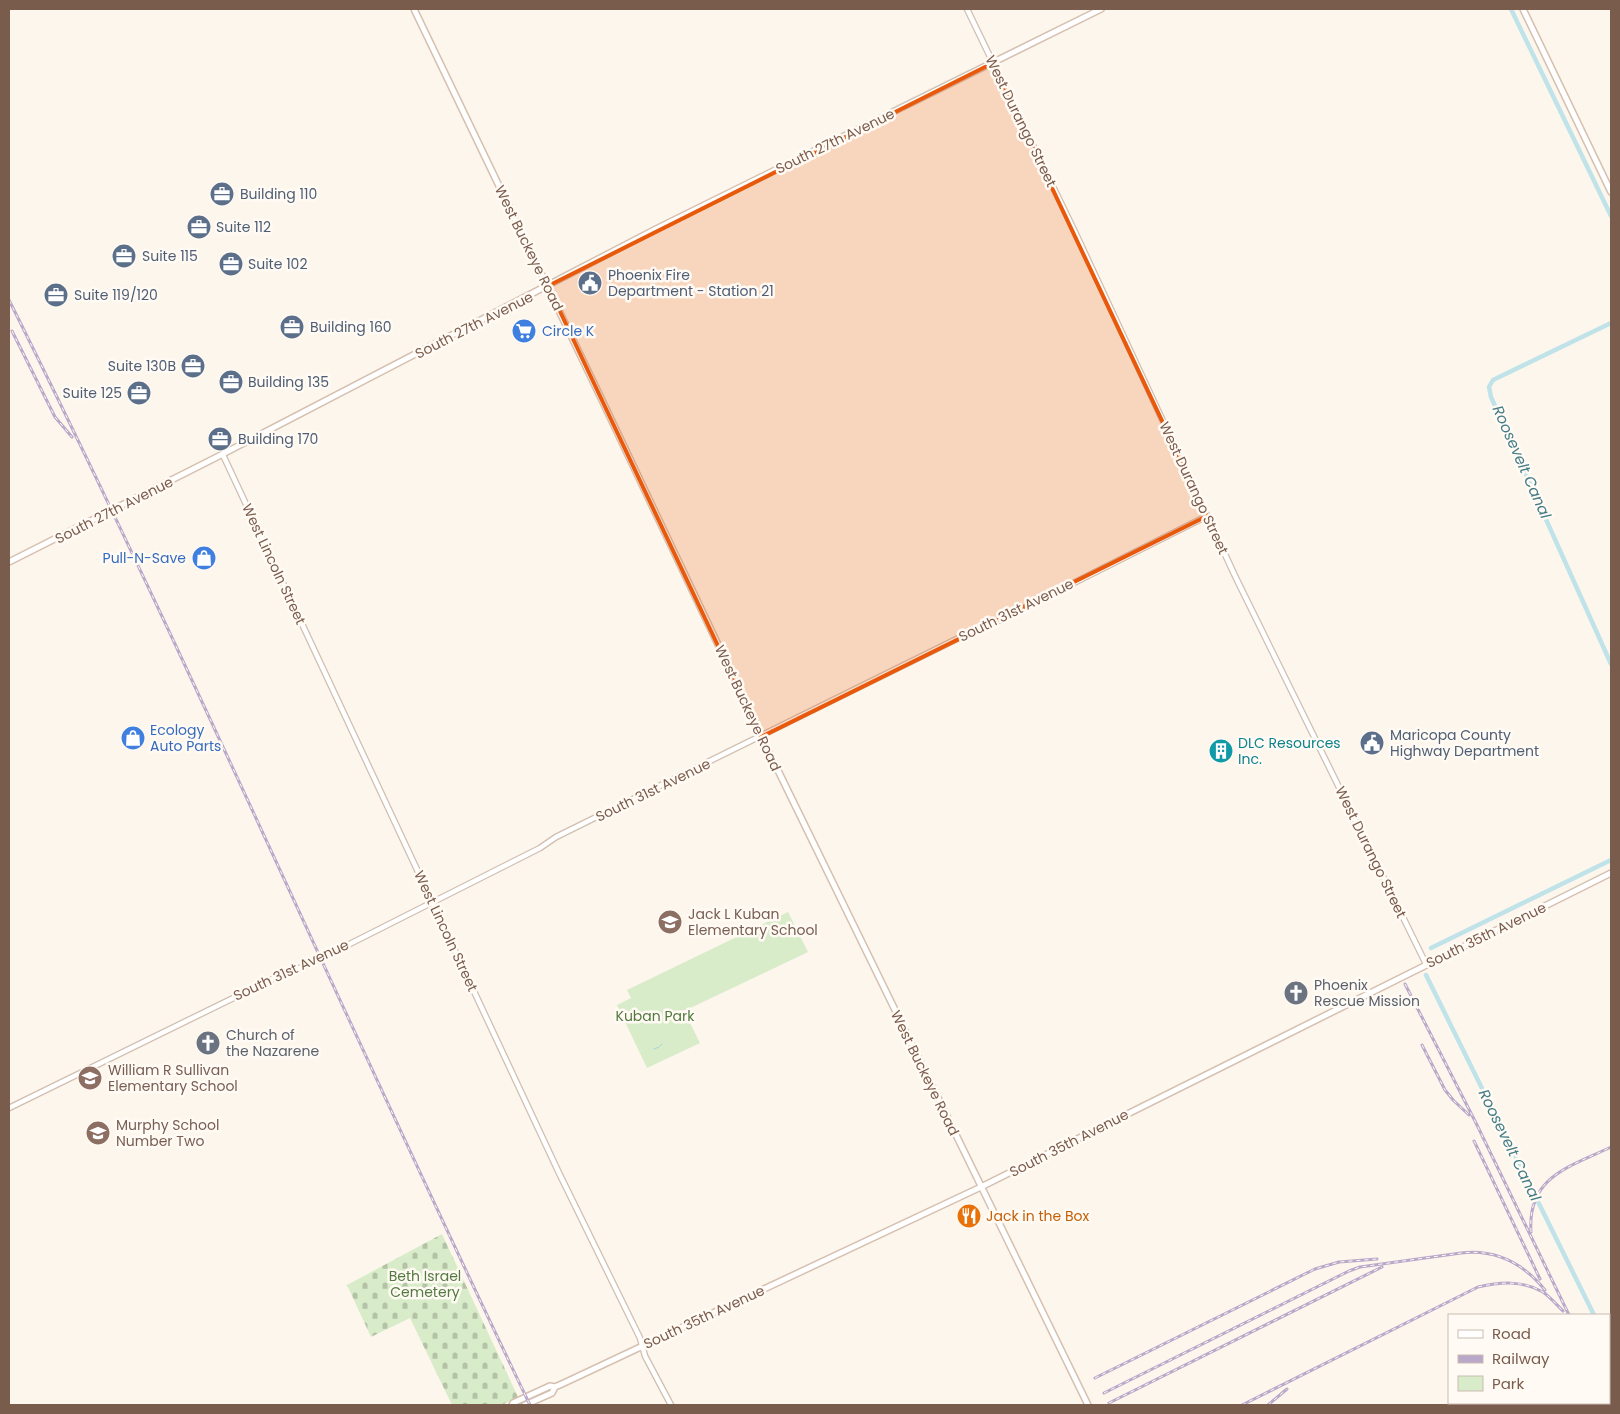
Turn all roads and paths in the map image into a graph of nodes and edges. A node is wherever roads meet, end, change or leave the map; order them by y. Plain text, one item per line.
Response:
1 (414, 9) edge
2 (967, 9) edge
3 (1101, 9) edge
4 (1523, 9) edge
5 (993, 63) junction
6 (1611, 192) edge
7 (548, 286) junction
8 (222, 455) junction
9 (1207, 516) junction
10 (9, 562) edge
11 (761, 737) junction
12 (1611, 873) edge
13 (432, 902) junction
14 (1426, 964) junction
15 (9, 1108) edge
16 (981, 1187) junction
17 (643, 1347) junction
18 (555, 1387) junction
19 (512, 1405) edge
20 (525, 1405) edge
21 (671, 1405) edge
22 (1088, 1405) edge

1 - 7 main road, West Buckeye Road
2 - 5 street, West Durango Street
3 - 5 main road, South 27th Avenue
4 - 6 main road
5 - 7 main road, South 27th Avenue
5 - 9 street, West Durango Street
7 - 8 main road, South 27th Avenue
7 - 11 main road, West Buckeye Road
8 - 10 main road, South 27th Avenue
8 - 13 street, West Lincoln Street
9 - 11 street, South 31st Avenue
9 - 14 street, West Durango Street
11 - 13 street, South 31st Avenue
11 - 16 main road, West Buckeye Road
12 - 14 main road, South 35th Avenue
13 - 15 street, South 31st Avenue
13 - 17 street, West Lincoln Street
14 - 16 main road, South 35th Avenue
16 - 17 main road, South 35th Avenue
16 - 22 main road, West Buckeye Road
17 - 18 main road, South 35th Avenue
17 - 21 street, West Lincoln Street
18 - 19 main road
18 - 20 main road, South 35th Avenue

